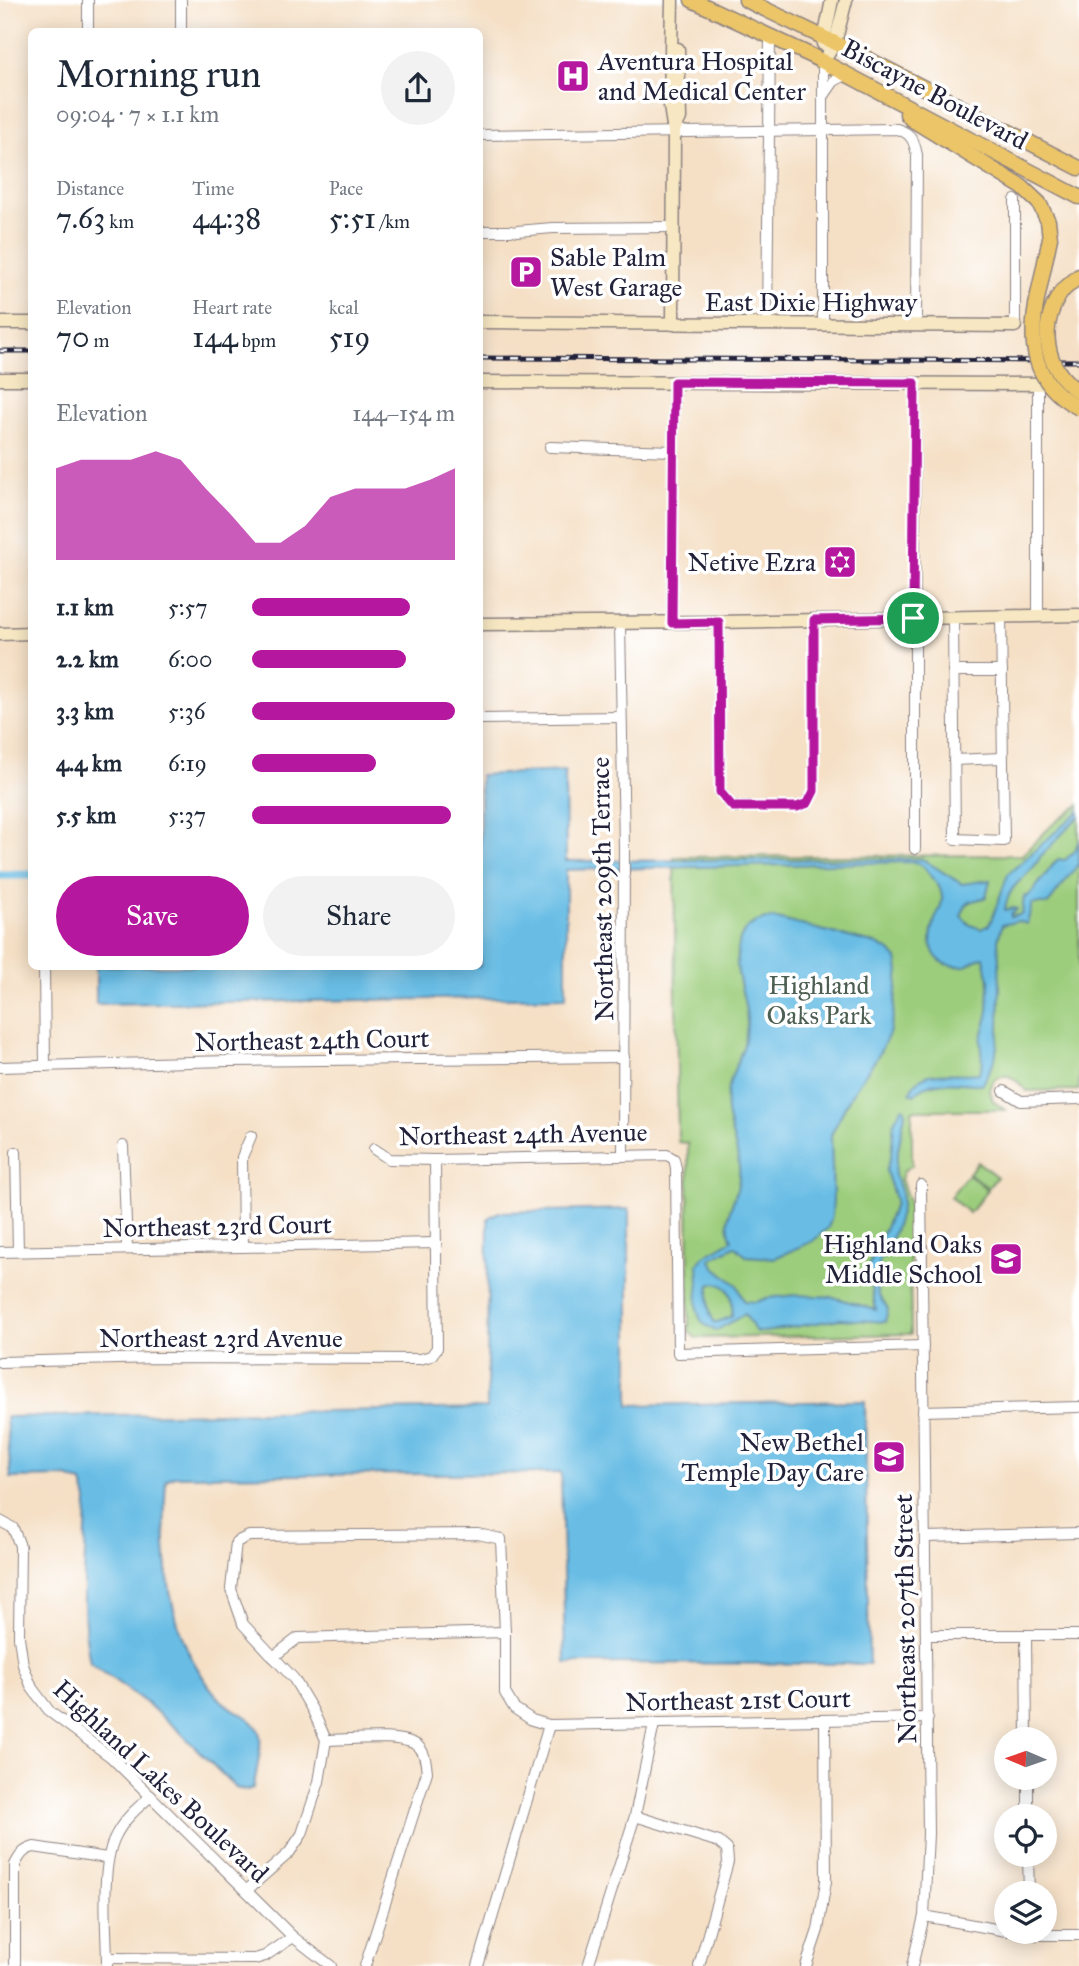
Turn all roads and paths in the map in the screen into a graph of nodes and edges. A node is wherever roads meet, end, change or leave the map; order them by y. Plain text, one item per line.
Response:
1 (88, 0) edge
2 (181, 0) edge
3 (674, 0) edge
4 (692, 0) edge
5 (746, 0) edge
6 (832, 0) edge
7 (846, 0) edge
8 (88, 28) edge
9 (181, 28) edge
10 (770, 36) junction
11 (829, 40) junction
12 (823, 62) junction
13 (846, 75) junction
14 (823, 98) junction
15 (898, 102) junction
16 (768, 130) junction
17 (824, 130) junction
18 (674, 132) junction
19 (483, 135) edge
20 (1079, 168) edge
21 (1044, 178) junction
22 (1079, 187) edge
23 (1079, 197) edge
24 (1015, 200) dead end
25 (673, 226) junction
26 (483, 231) edge
27 (1079, 276) edge
28 (483, 322) edge
29 (28, 323) edge
30 (0, 324) edge
31 (673, 324) junction
32 (767, 324) junction
33 (823, 325) junction
34 (916, 325) junction
35 (1016, 326) joint
36 (0, 379) edge
37 (28, 379) edge
38 (483, 382) edge
39 (674, 382) junction
40 (915, 383) junction
41 (1038, 384) junction
42 (1079, 384) edge
43 (1079, 391) edge
44 (1079, 408) edge
45 (550, 447) dead end
46 (673, 451) junction
47 (1001, 615) junction
48 (1038, 615) junction
49 (1079, 615) edge
50 (953, 617) junction
51 (913, 618) junction
52 (814, 620) junction
53 (719, 622) junction
54 (620, 623) junction
55 (672, 623) junction
56 (483, 624) edge
57 (28, 633) edge
58 (0, 634) edge
59 (953, 671) junction
60 (1002, 671) junction
61 (620, 717) junction
62 (483, 719) edge
63 (1002, 758) junction
64 (954, 760) junction
65 (915, 849) dead end
66 (44, 970) edge
67 (624, 1057) junction
68 (45, 1066) junction
69 (0, 1068) edge
70 (1004, 1091) dead end
71 (1079, 1099) edge
72 (251, 1136) dead end
73 (123, 1146) dead end
74 (374, 1149) dead end
75 (16, 1152) dead end
76 (624, 1154) junction
77 (435, 1160) junction
78 (921, 1185) dead end
79 (436, 1243) junction
80 (243, 1247) junction
81 (127, 1248) junction
82 (18, 1251) junction
83 (0, 1252) edge
84 (923, 1346) junction
85 (0, 1362) edge
86 (1079, 1408) edge
87 (923, 1411) junction
88 (0, 1521) edge
89 (1079, 1533) edge
90 (926, 1537) junction
91 (505, 1632) junction
92 (926, 1635) junction
93 (1079, 1635) edge
94 (1026, 1636) junction
95 (272, 1657) junction
96 (928, 1718) junction
97 (825, 1721) junction
98 (654, 1724) junction
99 (549, 1725) junction
100 (1027, 1727) edge
101 (326, 1740) junction
102 (151, 1796) junction
103 (635, 1816) junction
104 (107, 1858) junction
105 (247, 1890) junction
106 (924, 1916) junction
107 (994, 1929) edge
108 (1057, 1934) edge
109 (1079, 1935) edge
110 (293, 1937) junction
111 (107, 1962) edge
112 (15, 1966) edge
113 (331, 1966) edge
114 (365, 1966) edge
115 (478, 1966) edge
116 (588, 1966) edge
117 (699, 1966) edge
118 (806, 1966) edge
119 (912, 1966) edge

1 - 8 street
2 - 9 street
3 - 18 street
4 - 10 main road, Biscayne Boulevard
5 - 11 main road, Biscayne Boulevard
6 - 11 street
7 - 11 street
10 - 12 main road, Biscayne Boulevard
10 - 16 street
11 - 12 street
11 - 20 main road, Biscayne Boulevard
12 - 13 main road, Biscayne Boulevard
12 - 14 street
13 - 14 street
13 - 15 main road, Biscayne Boulevard
14 - 17 street
15 - 21 main road, Biscayne Boulevard
15 - 44 main road, bridge
16 - 17 street
16 - 18 street
16 - 32 street
17 - 33 street
17 - 34 street
18 - 19 street
18 - 25 street
21 - 22 main road
21 - 23 main road, Biscayne Boulevard
24 - 35 street
25 - 26 street
25 - 31 street
27 - 43 main road, bridge
28 - 31 street, East Dixie Highway
29 - 30 street
31 - 32 street, East Dixie Highway
32 - 33 street, East Dixie Highway
33 - 34 street, East Dixie Highway
34 - 35 street, East Dixie Highway
36 - 37 street
38 - 39 street
39 - 40 street
39 - 46 street
40 - 41 street
40 - 51 street
41 - 42 street
41 - 48 street
45 - 46 street
46 - 55 street
47 - 48 street
47 - 50 street
47 - 60 street
48 - 49 street
50 - 51 street
50 - 59 street
51 - 52 street
51 - 65 street
52 - 53 street
52 - 53 street
53 - 55 street
54 - 55 street
54 - 56 street
54 - 61 street, Northeast 209th Terrace
57 - 58 street
59 - 60 street
59 - 64 street
60 - 63 street
61 - 62 street
61 - 67 street, Northeast 209th Terrace
63 - 64 street
63 - 64 street
66 - 68 street
67 - 68 street, Northeast 24th Court
67 - 76 street, Northeast 209th Terrace
68 - 69 street, Northeast 24th Court
70 - 71 street
72 - 80 street
73 - 81 street
74 - 77 street, Northeast 24th Avenue
75 - 82 street
76 - 77 street, Northeast 24th Avenue
76 - 84 street, Northeast 24th Avenue
77 - 79 street
78 - 84 street, Northeast 207th Street
79 - 80 street, Northeast 23rd Court
79 - 85 street, Northeast 23rd Avenue
80 - 81 street, Northeast 23rd Court
81 - 82 street, Northeast 23rd Court
82 - 83 street, Northeast 23rd Court
84 - 87 street, Northeast 207th Street
86 - 87 street
87 - 90 street, Northeast 207th Street
88 - 102 street, Highland Lakes Boulevard
89 - 90 street
90 - 92 street, Northeast 207th Street
91 - 95 street
91 - 95 street
91 - 99 street
92 - 94 street
92 - 96 street, Northeast 207th Street
93 - 94 street
94 - 100 street
95 - 101 street
96 - 97 street, Northeast 21st Court
96 - 106 street, Northeast 207th Street
97 - 98 street, Northeast 21st Court
97 - 118 street
98 - 99 street, Northeast 21st Court
98 - 103 street
99 - 115 street
101 - 105 street
101 - 114 street
102 - 104 street
102 - 105 street, Highland Lakes Boulevard
103 - 116 street
103 - 117 street
104 - 111 street
104 - 112 street
105 - 110 street, Highland Lakes Boulevard
106 - 107 street
106 - 119 street, Northeast 207th Street
108 - 109 street
110 - 111 street
110 - 113 street, Highland Lakes Boulevard

